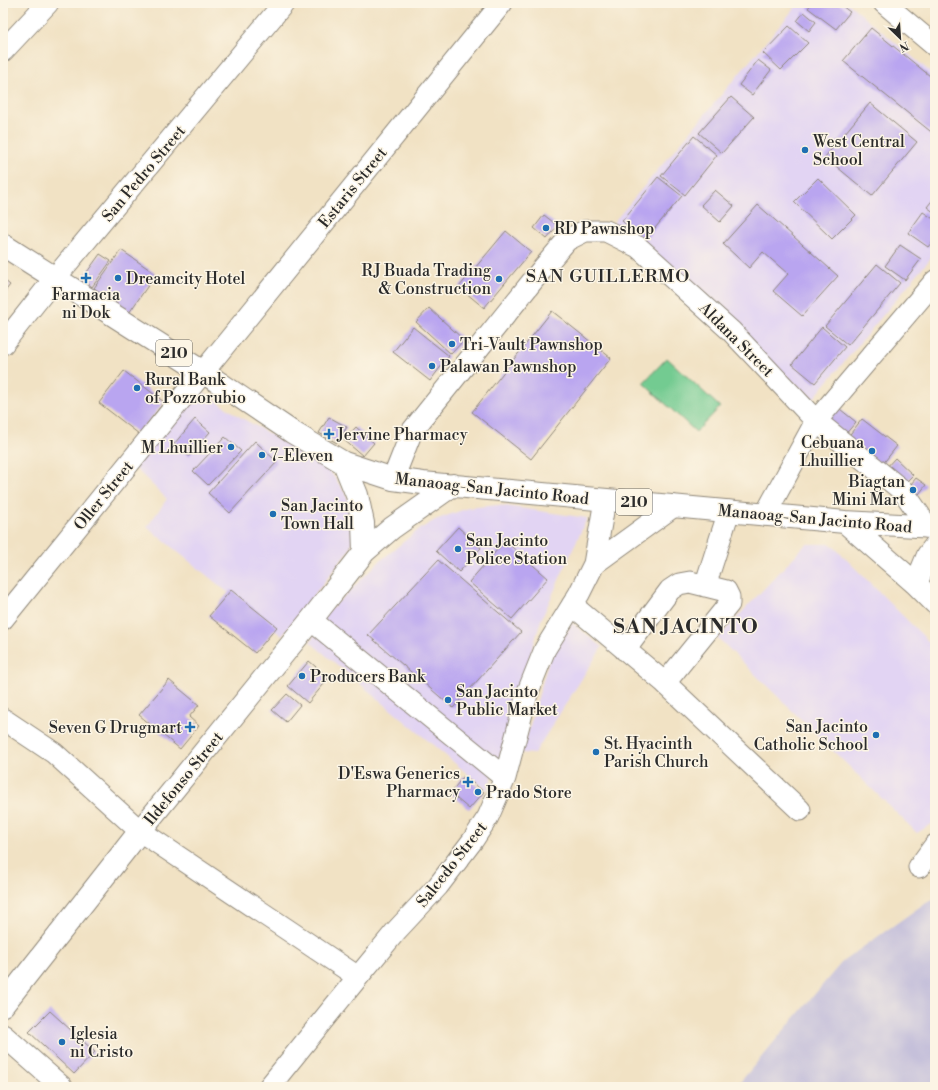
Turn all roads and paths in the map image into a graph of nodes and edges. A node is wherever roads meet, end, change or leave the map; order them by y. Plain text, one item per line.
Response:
1 (48, 3) edge
2 (284, 3) edge
3 (502, 3) edge
4 (884, 3) edge
5 (935, 46) edge
6 (3, 51) edge
7 (3, 245) edge
8 (55, 278) junction
9 (935, 281) edge
10 (3, 344) edge
11 (203, 372) junction
12 (816, 421) junction
13 (344, 463) junction
14 (393, 479) junction
15 (453, 485) junction
16 (605, 500) junction
17 (674, 506) junction
18 (729, 511) junction
19 (766, 515) junction
20 (845, 522) junction
21 (932, 534) edge
22 (364, 552) junction
23 (594, 564) junction
24 (916, 584) junction
25 (705, 586) junction
26 (935, 603) edge
27 (572, 605) junction
28 (3, 619) edge
29 (312, 620) junction
30 (625, 650) junction
31 (665, 683) junction
32 (3, 719) edge
33 (505, 778) junction
34 (800, 810) dead end
35 (140, 830) junction
36 (935, 845) edge
37 (919, 867) dead end
38 (358, 977) junction
39 (3, 1005) edge
40 (3, 1035) edge
41 (62, 1087) edge
42 (269, 1087) edge

1 - 6 street
2 - 8 street, San Pedro Street
3 - 11 street, Estaris Street
4 - 5 street
7 - 8 main road, Manaoag-San Jacinto Road / 210
8 - 10 street, San Pedro Street
8 - 11 main road, Manaoag-San Jacinto Road / 210
9 - 12 street
11 - 13 main road, Manaoag-San Jacinto Road / 210
11 - 28 street, Oller Street
12 - 14 street, Aldana Street
12 - 19 street
12 - 21 street, Aldana Street
13 - 14 main road, Manaoag-San Jacinto Road / 210
13 - 22 main road
14 - 15 main road, Manaoag-San Jacinto Road / 210
15 - 16 main road, Manaoag-San Jacinto Road / 210
15 - 22 main road, Ildefonso Street
16 - 17 main road, Manaoag-San Jacinto Road / 210
16 - 23 street, Salcedo Street
17 - 18 main road, Manaoag-San Jacinto Road / 210
17 - 23 street, Salcedo Street
18 - 19 main road, Manaoag-San Jacinto Road / 210
18 - 25 street
19 - 20 main road, Manaoag-San Jacinto Road / 210
20 - 21 main road, Manaoag-San Jacinto Road / 210
20 - 24 main road
21 - 24 main road
22 - 29 main road, Ildefonso Street
23 - 27 street, Salcedo Street
24 - 26 main road
25 - 30 street
25 - 31 street
27 - 30 street
27 - 33 street, Salcedo Street
29 - 33 street
29 - 35 main road, Ildefonso Street
30 - 31 street
31 - 34 street
32 - 35 street
33 - 38 street, Salcedo Street
35 - 38 street
35 - 39 main road, Ildefonso Street
36 - 37 street
38 - 42 street, Salcedo Street
40 - 41 street

